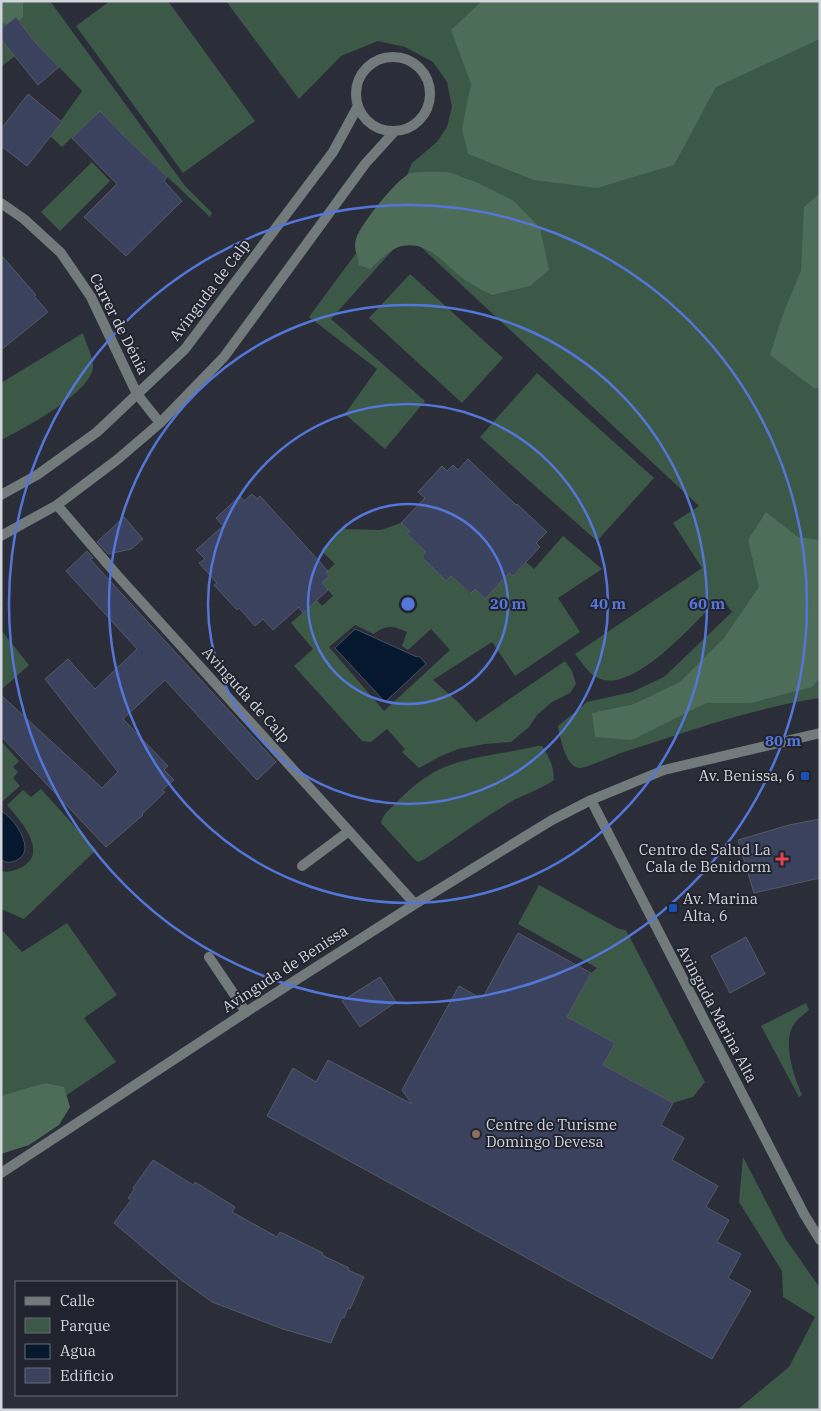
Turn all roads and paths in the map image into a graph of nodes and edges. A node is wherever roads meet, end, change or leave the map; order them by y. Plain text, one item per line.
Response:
1 (358, 106) junction
2 (395, 131) junction
3 (1, 203) edge
4 (137, 394) junction
5 (160, 423) junction
6 (1, 495) edge
7 (57, 505) junction
8 (1, 536) edge
9 (820, 733) edge
10 (591, 800) junction
11 (349, 831) junction
12 (302, 866) dead end
13 (415, 904) junction
14 (209, 957) dead end
15 (246, 1012) junction
16 (1, 1173) edge
17 (820, 1240) edge

1 - 2 street
1 - 2 street
1 - 4 street, Avinguda de Calp
2 - 5 street
3 - 4 street, Carrer de Dénia
4 - 5 street, Carrer de Dénia
4 - 6 street, Avinguda de Calp
5 - 7 street
7 - 8 street
7 - 11 street, Avinguda de Calp
9 - 10 street, Avinguda de Benissa
10 - 13 street, Avinguda de Benissa
10 - 17 street, Avinguda Marina Alta
11 - 12 street
11 - 13 street, Avinguda de Calp
13 - 15 street, Avinguda de Benissa
14 - 15 street
15 - 16 street, Avinguda de Benissa

